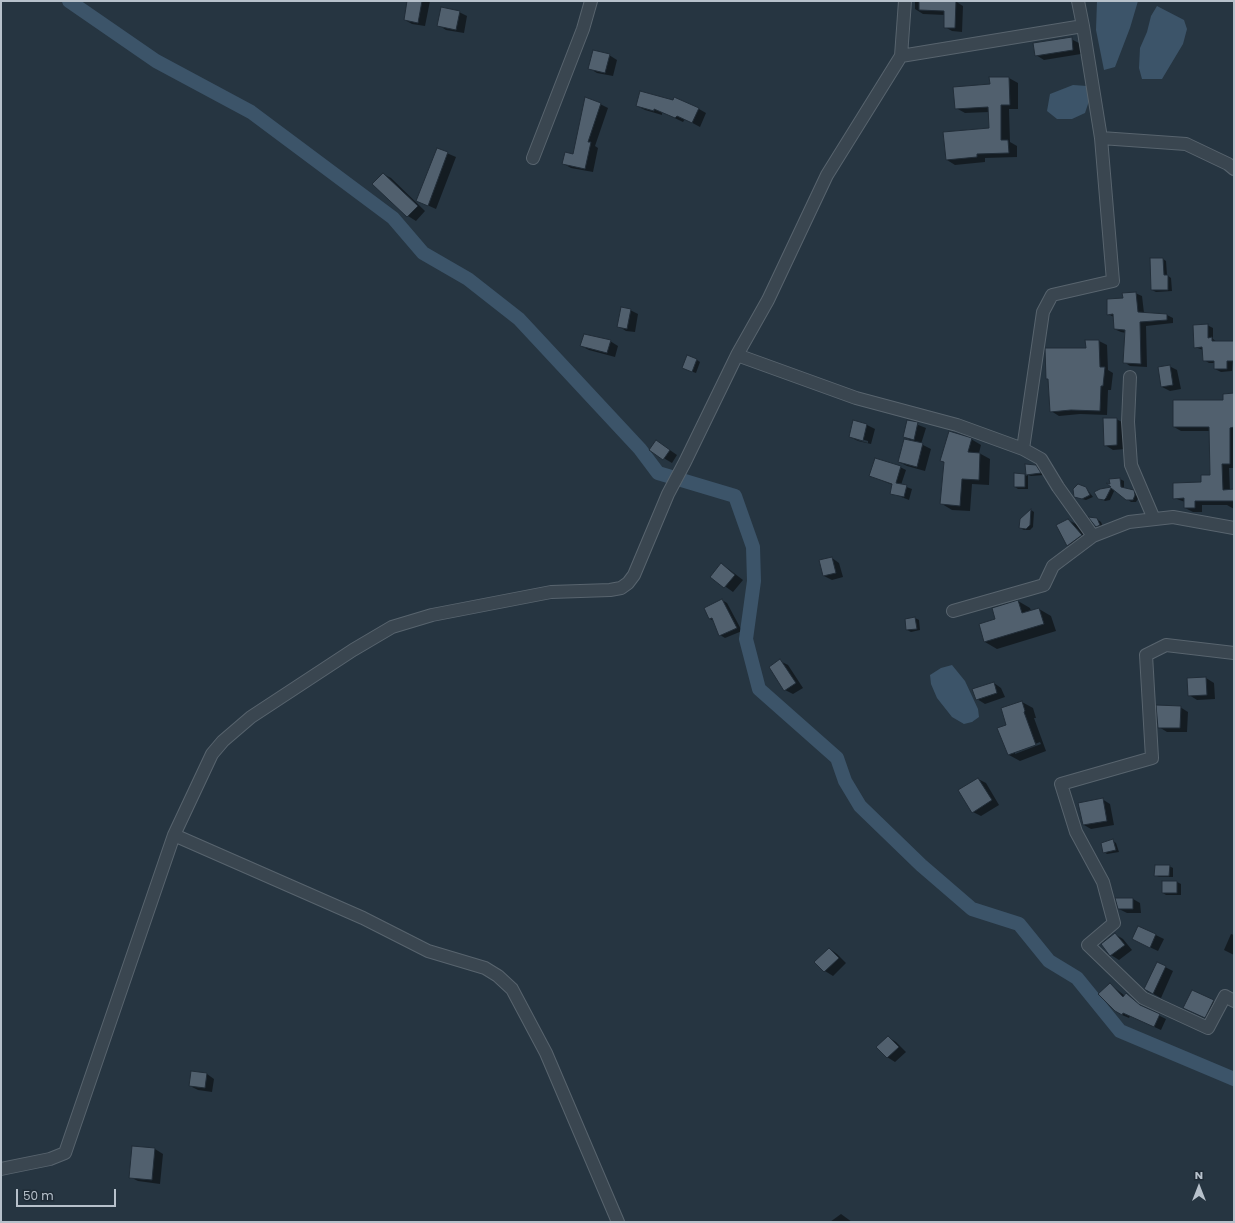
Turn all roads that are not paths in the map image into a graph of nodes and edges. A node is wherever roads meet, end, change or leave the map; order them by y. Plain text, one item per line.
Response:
1 (591, 1) edge
2 (905, 1) edge
3 (1078, 1) edge
4 (1083, 26) junction
5 (901, 56) junction
6 (1101, 138) junction
7 (533, 158) dead end
8 (1234, 169) edge
9 (737, 355) junction
10 (1130, 377) dead end
11 (1023, 450) junction
12 (1154, 519) junction
13 (1234, 528) edge
14 (1093, 536) junction
15 (953, 611) dead end
16 (1234, 653) edge
17 (174, 835) junction
18 (1234, 1001) edge
19 (1, 1169) edge
20 (618, 1222) edge

1 - 7 street
2 - 5 street
3 - 4 street
4 - 5 street
4 - 6 street
5 - 9 street
6 - 8 street
6 - 11 street
9 - 11 street
9 - 17 street
10 - 12 street
11 - 14 street
12 - 13 street
12 - 14 street
14 - 15 street
16 - 18 street
17 - 19 street
17 - 20 street

